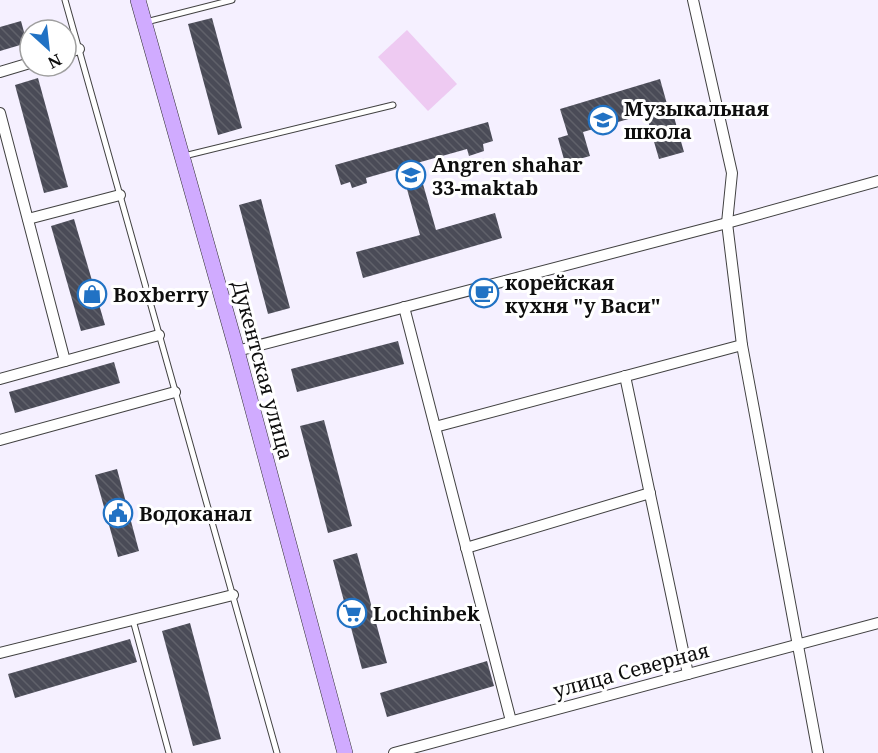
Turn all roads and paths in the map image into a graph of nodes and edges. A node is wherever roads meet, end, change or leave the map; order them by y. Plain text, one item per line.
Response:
1 (65, 0) edge
2 (138, 0) edge
3 (232, 0) edge
4 (693, 0) edge
5 (144, 22) junction
6 (79, 49) joint
7 (18, 67) edge
8 (0, 72) edge
9 (393, 105) dead end
10 (0, 113) edge
11 (182, 157) junction
12 (878, 182) edge
13 (120, 195) junction
14 (28, 219) junction
15 (727, 224) junction
16 (404, 307) junction
17 (159, 335) junction
18 (742, 345) junction
19 (237, 351) junction
20 (65, 361) junction
21 (625, 376) junction
22 (0, 379) edge
23 (175, 392) junction
24 (435, 427) junction
25 (0, 440) edge
26 (650, 493) junction
27 (466, 548) junction
28 (233, 595) junction
29 (133, 620) junction
30 (878, 622) edge
31 (796, 644) junction
32 (0, 653) edge
33 (688, 674) junction
34 (511, 721) junction
35 (169, 753) edge
36 (277, 753) edge
37 (345, 753) edge
38 (394, 753) edge
39 (818, 753) edge

1 - 6 lane
2 - 5 main road, Дукентская улица
3 - 5 lane
4 - 15 street
5 - 11 main road, Дукентская улица
6 - 13 lane
7 - 8 street
9 - 11 lane
10 - 14 street
11 - 19 main road, Дукентская улица
12 - 15 street
13 - 14 street
13 - 17 lane
14 - 20 street
15 - 16 street
15 - 18 street
16 - 19 street
16 - 24 street
17 - 20 street
17 - 23 lane
18 - 21 street
18 - 31 street
19 - 37 main road, Дукентская улица
20 - 22 street
21 - 24 street
21 - 26 street
23 - 25 street
23 - 28 lane
24 - 27 street
26 - 27 street
26 - 33 street
27 - 34 street
28 - 29 street
28 - 36 lane
29 - 32 street
29 - 35 lane
30 - 31 street, улица Северная
31 - 33 street, улица Северная
31 - 39 street
33 - 34 street, улица Северная
34 - 38 street, улица Северная

